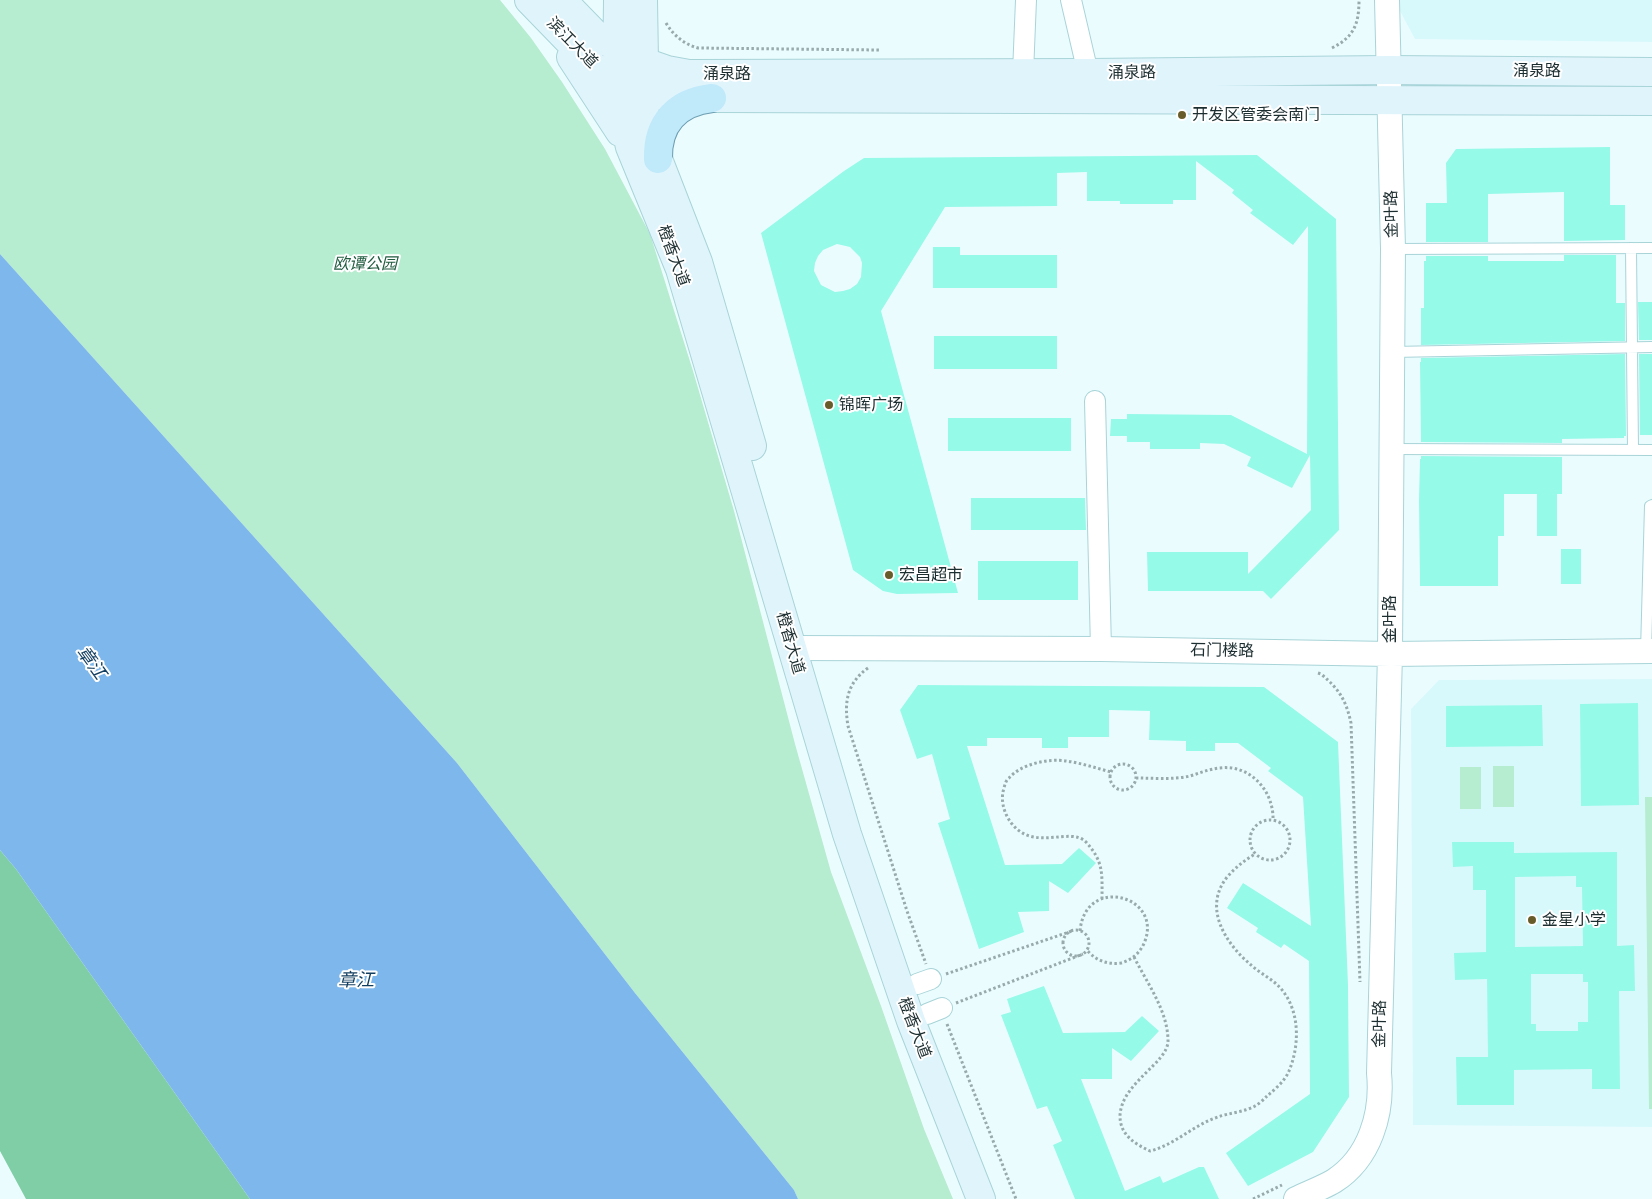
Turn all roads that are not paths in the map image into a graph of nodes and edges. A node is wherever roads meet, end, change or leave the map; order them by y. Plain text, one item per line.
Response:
1 (529, 0) edge
2 (562, 0) edge
3 (618, 0) edge
4 (643, 0) edge
5 (1026, 0) edge
6 (1071, 0) edge
7 (1387, 0) edge
8 (617, 48) junction
9 (644, 62) junction
10 (1388, 70) junction
11 (1652, 72) edge
12 (1022, 73) junction
13 (1088, 73) junction
14 (617, 82) junction
15 (644, 90) junction
16 (712, 98) junction
17 (1389, 100) junction
18 (1652, 101) edge
19 (630, 147) junction
20 (658, 159) junction
21 (1631, 248) junction
22 (1652, 248) edge
23 (1393, 249) junction
24 (1632, 347) junction
25 (1652, 347) edge
26 (1391, 352) junction
27 (1095, 401) dead end
28 (1390, 450) junction
29 (1634, 450) junction
30 (1652, 450) edge
31 (1652, 505) edge
32 (801, 648) junction
33 (1101, 649) junction
34 (1649, 651) edge
35 (1390, 654) junction
36 (1290, 1192) edge
37 (981, 1199) edge
38 (1002, 1199) edge

1 - 14 main road, 滨江大道
1 - 19 main road
2 - 8 main road, 滨江大道
3 - 8 main road, 橙香大道
4 - 9 main road, 橙香大道
5 - 12 street
6 - 13 street
7 - 10 street, 金叶路
8 - 9 main road, 涌泉路
8 - 14 main road, 橙香大道
9 - 12 main road, 涌泉路
9 - 15 main road, 橙香大道
10 - 11 main road, 涌泉路
10 - 13 main road, 涌泉路
10 - 17 street, 金叶路
12 - 13 main road, 涌泉路
14 - 15 main road, 涌泉路
14 - 19 main road, 橙香大道
15 - 16 main road, 涌泉路
15 - 20 main road, 橙香大道
16 - 17 main road, 涌泉路
16 - 20 main road
17 - 18 main road, 涌泉路
17 - 23 street, 金叶路
19 - 32 main road, 橙香大道
20 - 32 main road, 橙香大道
21 - 22 lane
21 - 23 lane
21 - 24 lane
23 - 26 street, 金叶路
24 - 25 lane
24 - 26 lane
24 - 29 lane
26 - 28 street, 金叶路
27 - 33 street
28 - 29 lane
28 - 35 street, 金叶路
29 - 30 lane
31 - 34 lane
32 - 33 street, 石门楼路
32 - 37 main road, 橙香大道
32 - 38 main road, 橙香大道
33 - 35 street, 石门楼路
34 - 35 street, 石门楼路
35 - 36 street, 金叶路

